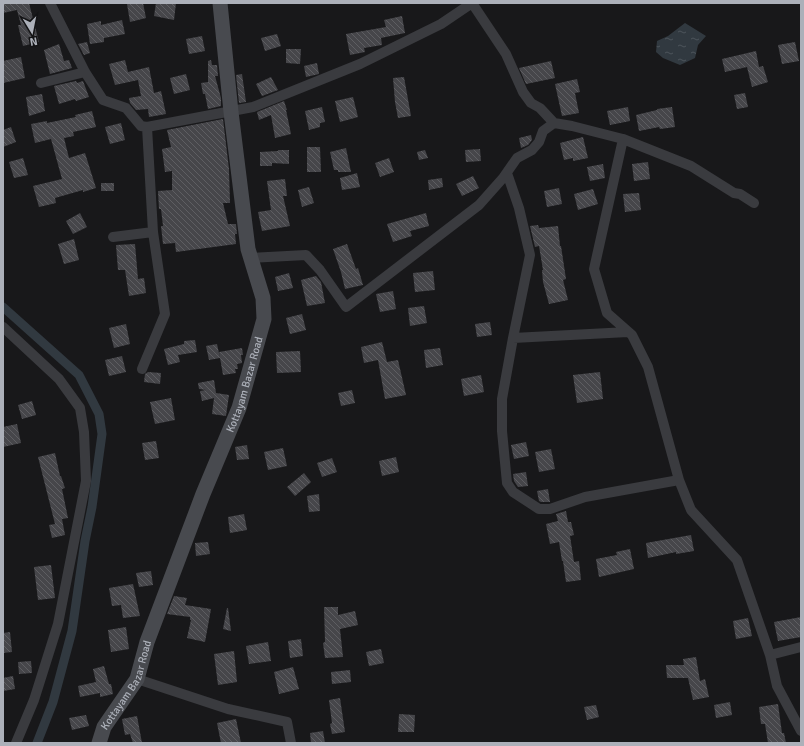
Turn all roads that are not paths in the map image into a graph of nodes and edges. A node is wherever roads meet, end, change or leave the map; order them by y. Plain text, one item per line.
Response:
1 (50, 3) edge
2 (220, 3) edge
3 (472, 3) edge
4 (85, 72) junction
5 (42, 83) dead end
6 (231, 112) junction
7 (554, 123) junction
8 (147, 127) junction
9 (622, 139) junction
10 (507, 172) junction
11 (754, 203) dead end
12 (153, 232) junction
13 (113, 237) dead end
14 (251, 258) junction
15 (3, 326) edge
16 (628, 332) junction
17 (513, 338) junction
18 (142, 369) dead end
19 (678, 480) junction
20 (801, 648) edge
21 (770, 655) junction
22 (137, 679) junction
23 (801, 731) edge
24 (16, 743) edge
25 (99, 743) edge
26 (291, 743) edge

1 - 4 street
2 - 6 main road, Kottayam Bazar Road
3 - 6 street
3 - 7 street
4 - 5 street
4 - 8 street
6 - 8 street
6 - 14 main road, Kottayam Bazar Road
7 - 9 street
7 - 10 street
8 - 12 street
9 - 11 street
9 - 16 street
10 - 14 street
10 - 17 street
12 - 13 street
12 - 18 street
14 - 22 main road, Kottayam Bazar Road
15 - 24 street
16 - 17 street
16 - 19 street
17 - 19 street
19 - 21 street
20 - 21 street
21 - 23 street
22 - 25 main road, Kottayam Bazar Road
22 - 26 street

